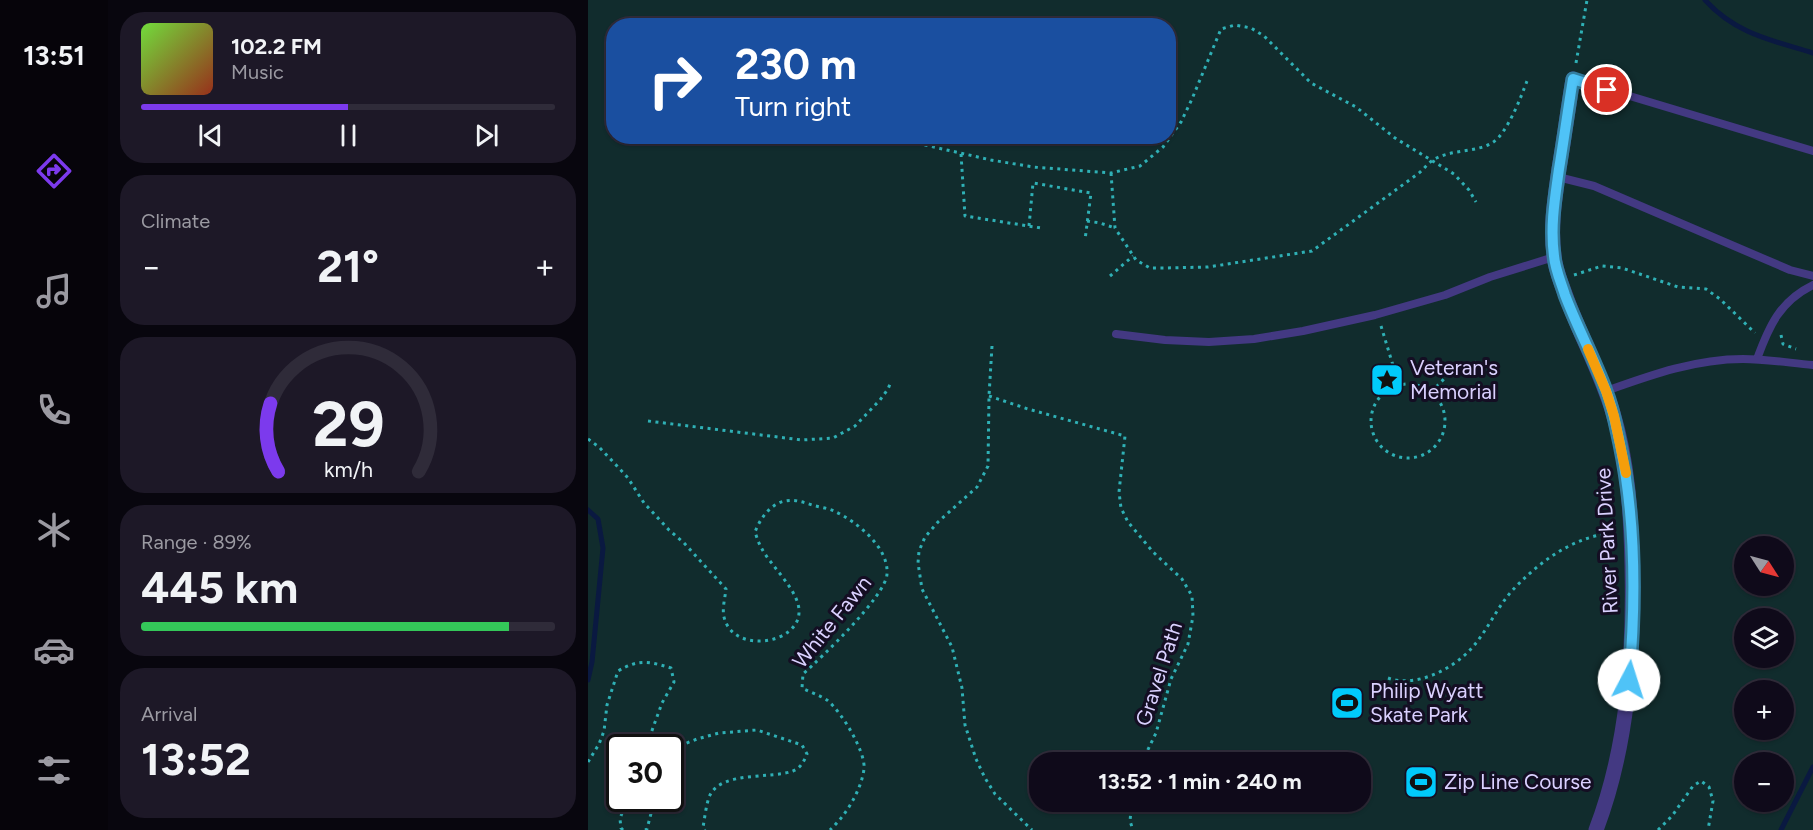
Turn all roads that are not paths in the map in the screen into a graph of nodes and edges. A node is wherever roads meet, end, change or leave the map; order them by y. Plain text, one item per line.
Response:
1 (1573, 79) joint
2 (1813, 151) edge
3 (1558, 177) junction
4 (1554, 257) junction
5 (1813, 276) edge
6 (1813, 285) edge
7 (1116, 334) dead end
8 (1756, 359) junction
9 (1813, 365) edge
10 (1606, 391) junction
11 (1596, 830) edge

1 - 2 lane
1 - 3 street, River Park Drive
3 - 4 street, River Park Drive
3 - 5 lane
4 - 7 lane
4 - 10 street, River Park Drive
6 - 8 lane
8 - 9 lane
8 - 10 lane
10 - 11 street, River Park Drive

